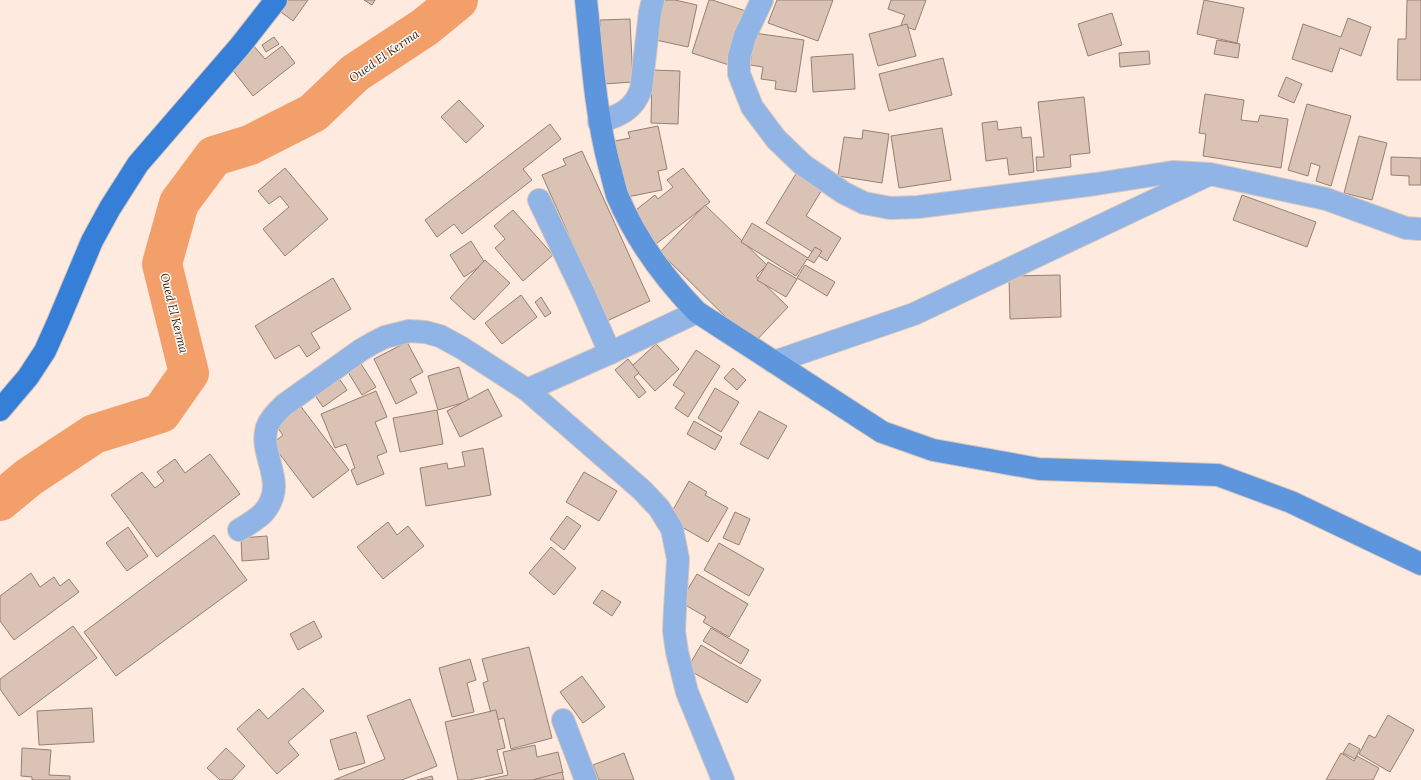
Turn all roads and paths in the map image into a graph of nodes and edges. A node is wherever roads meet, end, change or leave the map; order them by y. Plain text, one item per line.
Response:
1 (276, 0) edge
2 (586, 0) edge
3 (653, 0) edge
4 (762, 0) edge
5 (599, 122) junction
6 (1210, 174) junction
7 (539, 200) dead end
8 (1421, 229) edge
9 (697, 312) junction
10 (610, 353) junction
11 (774, 362) junction
12 (527, 390) junction
13 (0, 410) edge
14 (239, 530) dead end
15 (1421, 564) edge
16 (563, 720) dead end
17 (586, 780) edge
18 (723, 780) edge

1 - 13 main road
2 - 5 street
3 - 5 street
4 - 6 street
5 - 9 street
6 - 8 street
6 - 11 street
7 - 10 street
9 - 10 street
9 - 11 street
10 - 12 street
11 - 15 street
12 - 14 street
12 - 18 street
16 - 17 street

